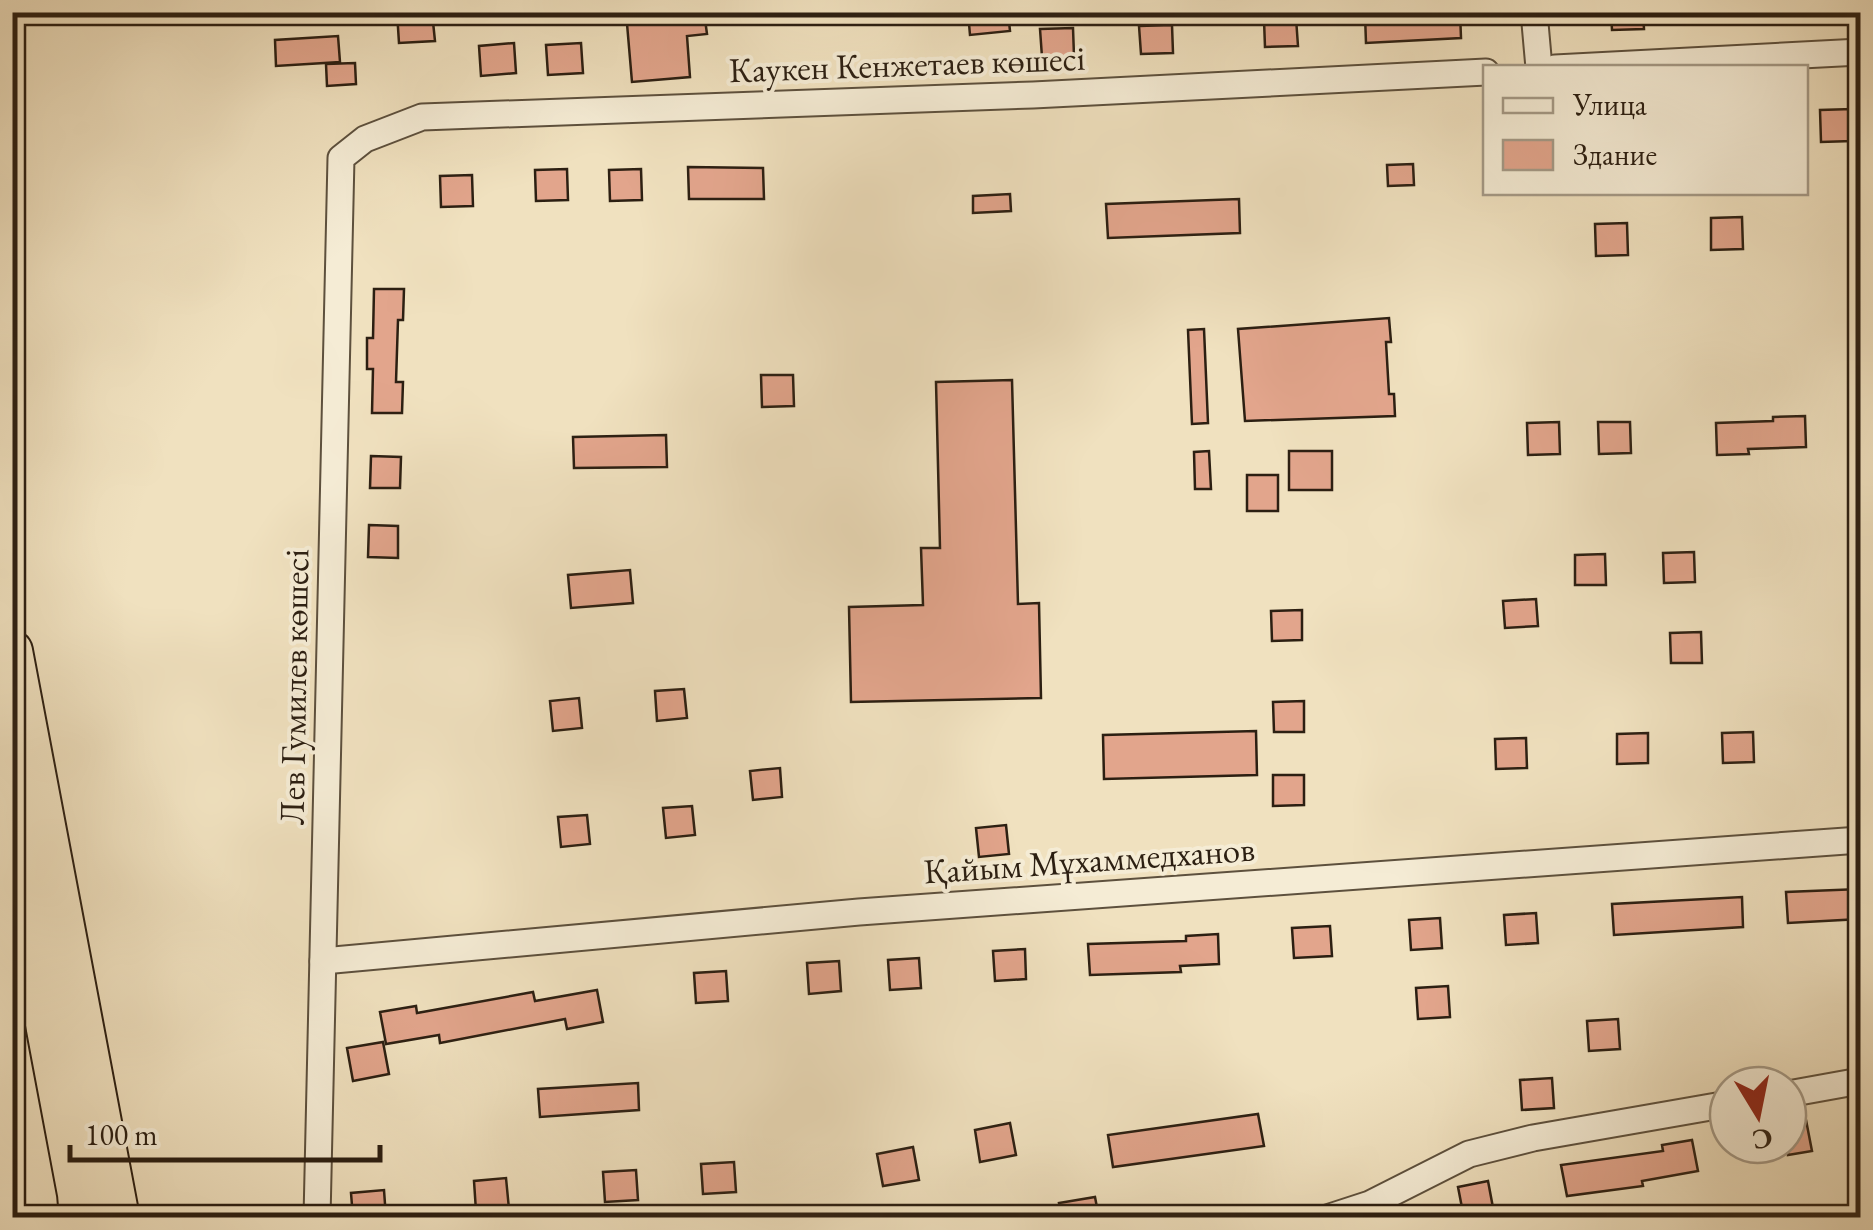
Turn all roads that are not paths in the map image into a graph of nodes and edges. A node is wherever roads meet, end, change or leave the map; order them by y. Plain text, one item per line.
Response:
1 (1534, 12) edge
2 (1860, 52) edge
3 (1539, 65) edge
4 (1612, 65) edge
5 (1483, 72) edge
6 (341, 158) joint
7 (12, 651) edge
8 (1860, 840) edge
9 (12, 843) edge
10 (323, 961) junction
11 (1860, 1081) edge
12 (1808, 1090) edge
13 (1708, 1107) edge
14 (80, 1218) edge
15 (119, 1218) edge
16 (318, 1218) edge
17 (1328, 1218) edge

1 - 3 street
2 - 4 street
5 - 6 street, Каукен Кенжетаев көшесі
6 - 10 street, Лев Гумилев көшесі
7 - 15 highway
8 - 10 street, Қайым Мұхаммедханов
9 - 14 highway
10 - 16 street, Лев Гумилев көшесі
11 - 12 street
13 - 17 street

